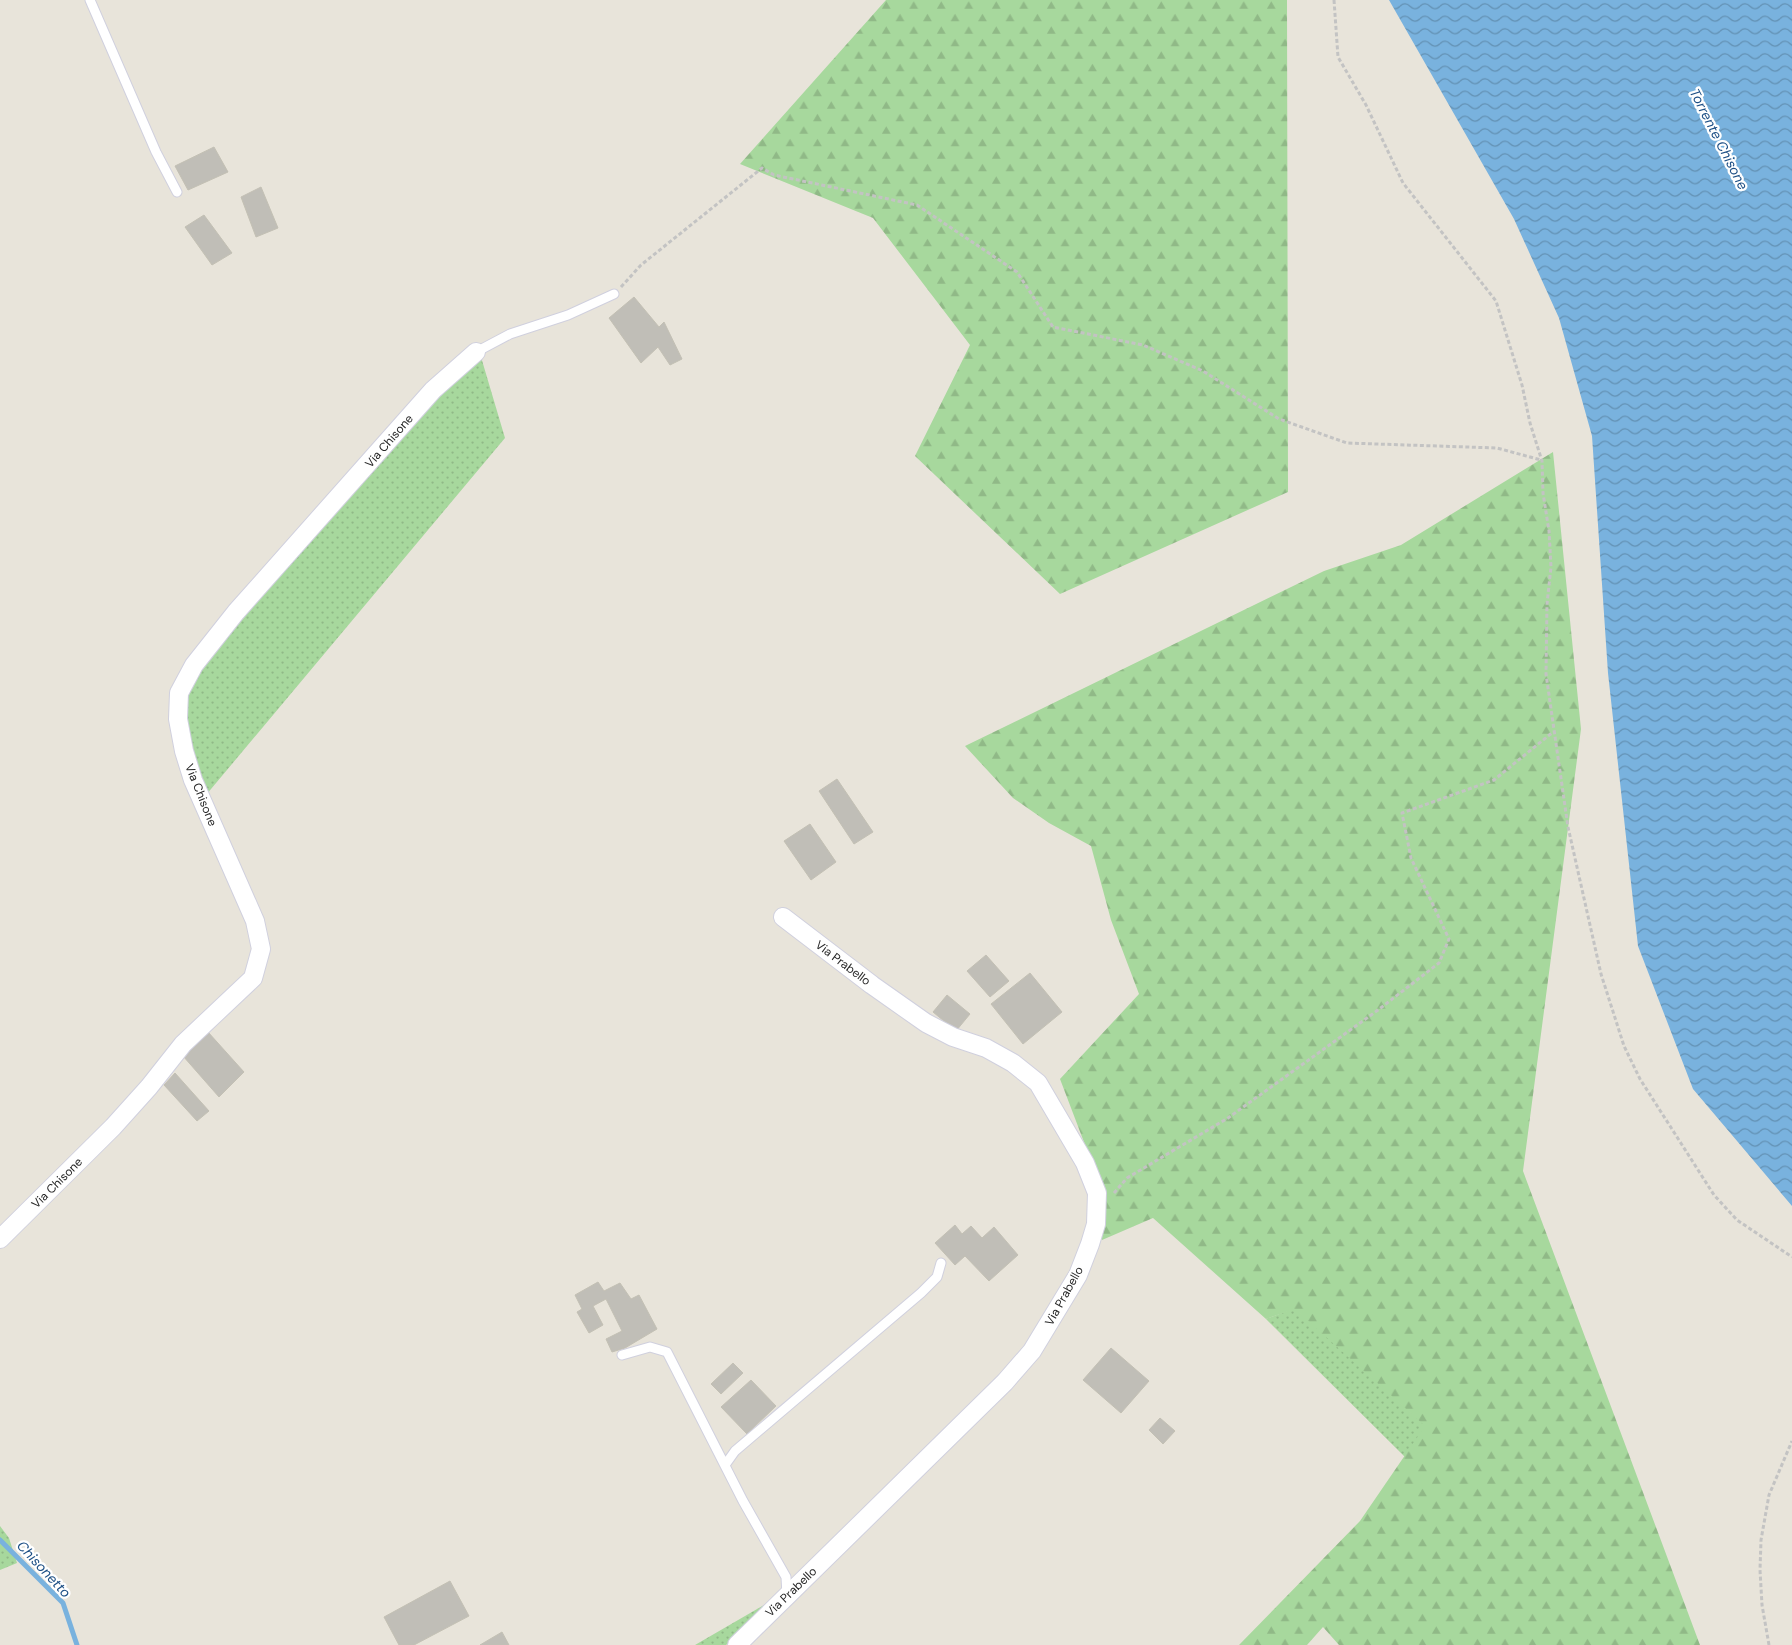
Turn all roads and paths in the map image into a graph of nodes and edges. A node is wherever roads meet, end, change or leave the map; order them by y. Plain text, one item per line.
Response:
1 (90, 0) edge
2 (1334, 0) edge
3 (177, 192) dead end
4 (614, 294) joint
5 (476, 352) joint
6 (1542, 460) junction
7 (1554, 731) junction
8 (782, 917) dead end
9 (1112, 1195) dead end
10 (0, 1239) edge
11 (1792, 1257) edge
12 (941, 1263) dead end
13 (622, 1355) dead end
14 (1792, 1441) edge
15 (725, 1465) junction
16 (787, 1597) junction
17 (736, 1645) edge
18 (1769, 1645) edge

1 - 3 lane
2 - 6 path
4 - 5 lane
4 - 6 path
5 - 10 street, Via Chisone
6 - 7 path
7 - 9 path
7 - 11 path
8 - 16 street, Via Prabello
12 - 15 lane
13 - 15 lane
14 - 18 path
15 - 16 lane
16 - 17 street, Via Prabello

